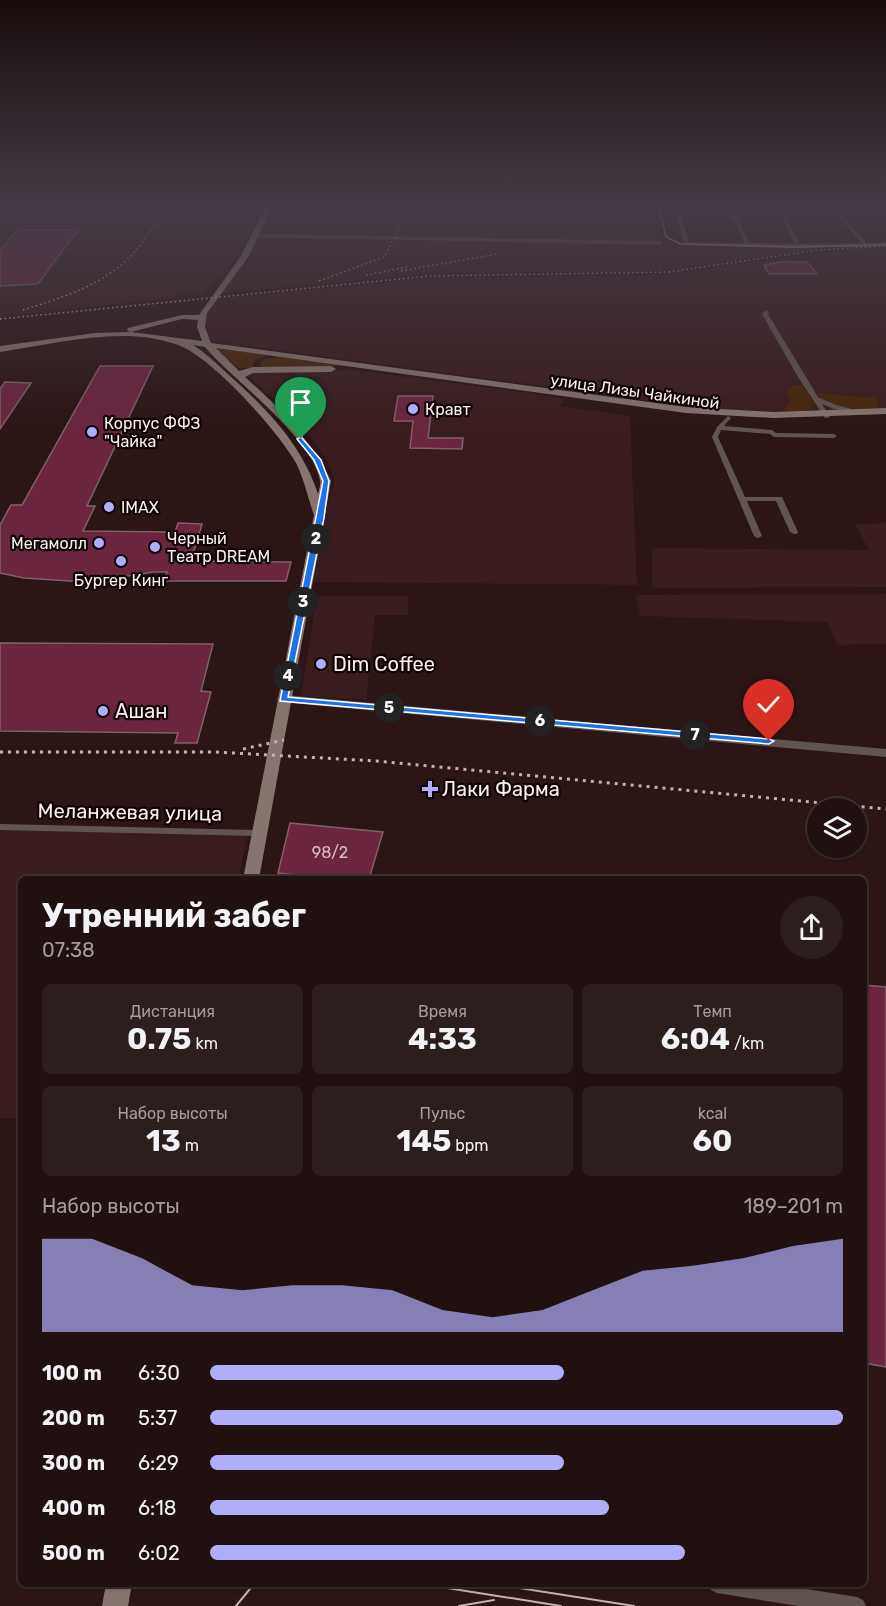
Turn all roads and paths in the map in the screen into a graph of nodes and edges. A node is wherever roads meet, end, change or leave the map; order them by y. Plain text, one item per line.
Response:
1 (226, 281) edge
2 (216, 295) junction
3 (766, 312) dead end
4 (182, 317) junction
5 (201, 318) junction
6 (86, 337) junction
7 (158, 338) junction
8 (207, 344) junction
9 (0, 349) edge
10 (284, 354) junction
11 (382, 369) junction
12 (262, 370) junction
13 (241, 376) junction
14 (814, 398) junction
15 (268, 401) junction
16 (859, 412) junction
17 (264, 413) junction
18 (886, 413) edge
19 (788, 415) junction
20 (826, 416) junction
21 (728, 418) junction
22 (719, 428) junction
23 (832, 434) dead end
24 (319, 464) junction
25 (306, 476) junction
26 (742, 499) junction
27 (321, 518) junction
28 (794, 532) dead end
29 (758, 536) dead end
30 (283, 699) junction
31 (886, 753) edge
32 (0, 827) edge
33 (258, 833) junction
34 (251, 876) edge
35 (118, 1587) edge
36 (736, 1587) edge
37 (115, 1606) edge
38 (858, 1606) edge

1 - 2 main road
2 - 4 main road
2 - 5 main road
3 - 14 street
4 - 5 main road
4 - 6 main road
5 - 8 main road
6 - 7 main road
6 - 9 main road
7 - 8 main road
7 - 17 main road
8 - 10 main road
8 - 13 main road
10 - 11 main road
10 - 12 main road
11 - 12 main road
11 - 19 main road, улица Лизы Чайкиной
11 - 21 main road, улица Лизы Чайкиной
12 - 13 main road
13 - 15 main road
14 - 16 street
14 - 19 street
14 - 20 street
15 - 17 main road
15 - 24 main road
16 - 18 main road, улица Лизы Чайкиной
16 - 20 main road, улица Лизы Чайкиной
17 - 25 main road
18 - 20 main road, улица Лизы Чайкиной
19 - 20 main road, улица Лизы Чайкиной
20 - 21 main road, улица Лизы Чайкиной
21 - 22 street
22 - 23 street
22 - 26 street
24 - 25 main road
24 - 27 main road
25 - 27 main road
26 - 28 street
26 - 29 street
27 - 30 main road
30 - 31 street
30 - 33 main road
32 - 33 street, Меланжевая улица
33 - 34 main road
35 - 37 main road
36 - 38 street

